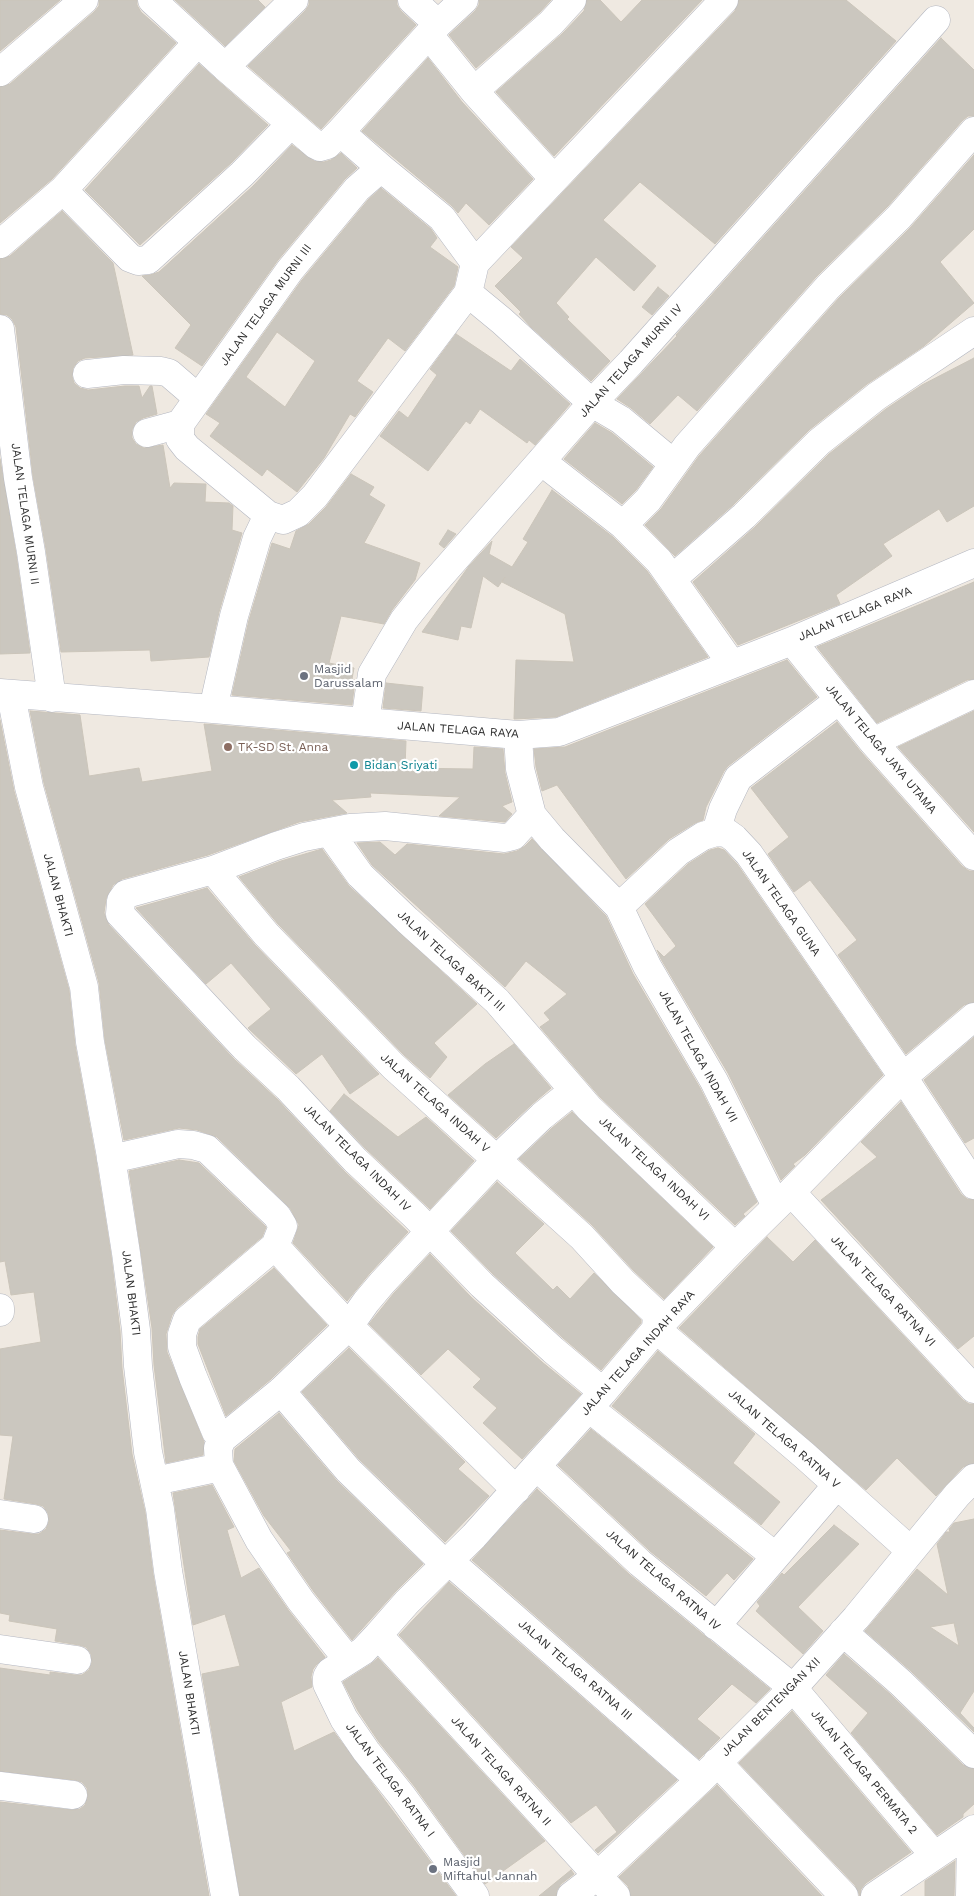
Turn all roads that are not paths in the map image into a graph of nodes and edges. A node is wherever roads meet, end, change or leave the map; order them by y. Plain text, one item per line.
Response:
1 (84, 0) edge
2 (294, 0) edge
3 (412, 0) edge
4 (464, 0) edge
5 (572, 0) edge
6 (724, 0) edge
7 (164, 4) edge
8 (936, 20) dead end
9 (433, 30) junction
10 (198, 42) junction
11 (225, 67) junction
12 (0, 72) edge
13 (474, 91) junction
14 (291, 124) junction
15 (974, 131) edge
16 (340, 132) junction
17 (381, 168) junction
18 (554, 179) junction
19 (63, 190) junction
20 (0, 244) edge
21 (475, 263) junction
22 (468, 293) junction
23 (0, 329) edge
24 (974, 331) edge
25 (87, 374) dead end
26 (198, 398) junction
27 (592, 403) junction
28 (180, 424) junction
29 (147, 433) dead end
30 (541, 461) junction
31 (674, 464) junction
32 (268, 515) junction
33 (623, 525) junction
34 (974, 563) edge
35 (672, 580) junction
36 (792, 641) junction
37 (730, 663) junction
38 (5, 694) edge
39 (974, 694) edge
40 (52, 698) junction
41 (838, 700) junction
42 (213, 709) junction
43 (365, 722) junction
44 (518, 735) junction
45 (872, 742) junction
46 (532, 815) junction
47 (964, 828) edge
48 (716, 832) junction
49 (330, 833) junction
50 (974, 856) edge
51 (213, 870) junction
52 (619, 907) junction
53 (974, 1018) edge
54 (903, 1077) junction
55 (573, 1091) junction
56 (111, 1159) junction
57 (497, 1159) junction
58 (974, 1185) edge
59 (784, 1199) junction
60 (430, 1230) junction
61 (275, 1246) junction
62 (735, 1247) junction
63 (349, 1326) junction
64 (656, 1329) junction
65 (974, 1389) edge
66 (281, 1391) junction
67 (596, 1400) junction
68 (220, 1452) junction
69 (537, 1467) junction
70 (974, 1478) edge
71 (155, 1482) junction
72 (837, 1485) junction
73 (516, 1490) junction
74 (0, 1514) edge
75 (34, 1519) dead end
76 (910, 1551) junction
77 (775, 1556) junction
78 (448, 1563) junction
79 (716, 1626) junction
80 (843, 1632) junction
81 (382, 1640) junction
82 (0, 1649) edge
83 (77, 1660) dead end
84 (348, 1660) junction
85 (793, 1688) junction
86 (974, 1754) edge
87 (708, 1771) junction
88 (0, 1786) edge
89 (73, 1796) dead end
90 (973, 1830) edge
91 (934, 1855) junction
92 (597, 1876) junction
93 (225, 1896) edge
94 (475, 1896) edge
95 (571, 1896) edge
96 (616, 1896) edge
97 (844, 1896) edge
98 (875, 1896) edge
99 (970, 1896) edge

1 - 12 street
2 - 11 street
3 - 9 street
4 - 9 street
5 - 13 street
6 - 18 street
7 - 10 street
8 - 27 street, JALAN TELAGA MURNI IV
9 - 13 street
9 - 16 street
10 - 11 street
10 - 19 street
11 - 14 street
13 - 18 street
14 - 16 street
14 - 19 street
15 - 31 street
16 - 17 street
17 - 21 street
17 - 26 street, JALAN TELAGA MURNI III
18 - 21 street
19 - 20 street
21 - 22 street
22 - 27 street
22 - 32 street
23 - 40 street, JALAN TELAGA MURNI II
24 - 35 street
25 - 26 street
26 - 28 street, JALAN TELAGA MURNI III
27 - 30 street, JALAN TELAGA MURNI IV
27 - 31 street
28 - 29 street
28 - 32 street
30 - 33 street
30 - 43 street, JALAN TELAGA MURNI IV
31 - 33 street
32 - 42 street
33 - 35 street
34 - 36 street, JALAN TELAGA RAYA
35 - 37 street
36 - 37 street, JALAN TELAGA RAYA
36 - 41 street, JALAN TELAGA JAYA UTAMA
37 - 44 street, JALAN TELAGA RAYA
38 - 40 street, JALAN TELAGA RAYA
38 - 56 street, JALAN BHAKTI
39 - 45 street
40 - 42 street, JALAN TELAGA RAYA
41 - 45 street, JALAN TELAGA JAYA UTAMA
41 - 48 street
42 - 43 street, JALAN TELAGA RAYA
43 - 44 street, JALAN TELAGA RAYA
44 - 46 street
45 - 47 street, JALAN TELAGA JAYA UTAMA
46 - 49 street
46 - 52 street
47 - 50 street, JALAN TELAGA JAYA UTAMA
48 - 52 street
48 - 54 street, JALAN TELAGA GUNA
49 - 51 street
49 - 55 street, JALAN TELAGA BAKTI III
51 - 57 street, JALAN TELAGA INDAH V
51 - 60 street, JALAN TELAGA INDAH IV
52 - 59 street, JALAN TELAGA INDAH VII
53 - 54 street, JALAN TELAGA INDAH RAYA
54 - 58 street, JALAN TELAGA GUNA
54 - 59 street, JALAN TELAGA INDAH RAYA
55 - 57 street
55 - 62 street, JALAN TELAGA INDAH VI
56 - 61 street
56 - 71 street, JALAN BHAKTI
57 - 60 street
57 - 64 street, JALAN TELAGA INDAH V
59 - 62 street, JALAN TELAGA INDAH RAYA
59 - 65 street, JALAN TELAGA RATNA VI
60 - 63 street
60 - 67 street, JALAN TELAGA INDAH IV
61 - 63 street
61 - 68 street
62 - 64 street, JALAN TELAGA INDAH RAYA
63 - 66 street
63 - 73 street
64 - 67 street, JALAN TELAGA INDAH RAYA
64 - 72 street, JALAN TELAGA RATNA V
66 - 68 street
66 - 78 street, JALAN TELAGA RATNA III
67 - 69 street, JALAN TELAGA INDAH RAYA
67 - 77 street, JALAN TELAGA INDAH IV
68 - 71 street
68 - 84 street
69 - 73 street, JALAN TELAGA INDAH RAYA
69 - 79 street, JALAN TELAGA RATNA IV
70 - 76 street, JALAN BENTENGAN XII
71 - 93 street, JALAN BHAKTI
72 - 76 street, JALAN TELAGA RATNA V
72 - 77 street
73 - 78 street, JALAN TELAGA INDAH RAYA
74 - 75 street
76 - 80 street, JALAN BENTENGAN XII
77 - 79 street
78 - 81 street, JALAN TELAGA INDAH RAYA
78 - 87 street, JALAN TELAGA RATNA III
79 - 85 street, JALAN TELAGA RATNA IV
80 - 85 street, JALAN BENTENGAN XII
80 - 86 street
81 - 84 street, JALAN TELAGA RATNA I
81 - 92 street, JALAN TELAGA RATNA II
82 - 83 street
84 - 94 street, JALAN TELAGA RATNA I
85 - 87 street, JALAN BENTENGAN XII
85 - 91 street, JALAN TELAGA PERMATA 2
87 - 92 street, JALAN BENTENGAN XII
87 - 97 street, JALAN TELAGA RATNA III
88 - 89 street
90 - 91 street
90 - 99 street
91 - 98 street
92 - 95 street, JALAN BENTENGAN XII
92 - 96 street, JALAN TELAGA RATNA II

